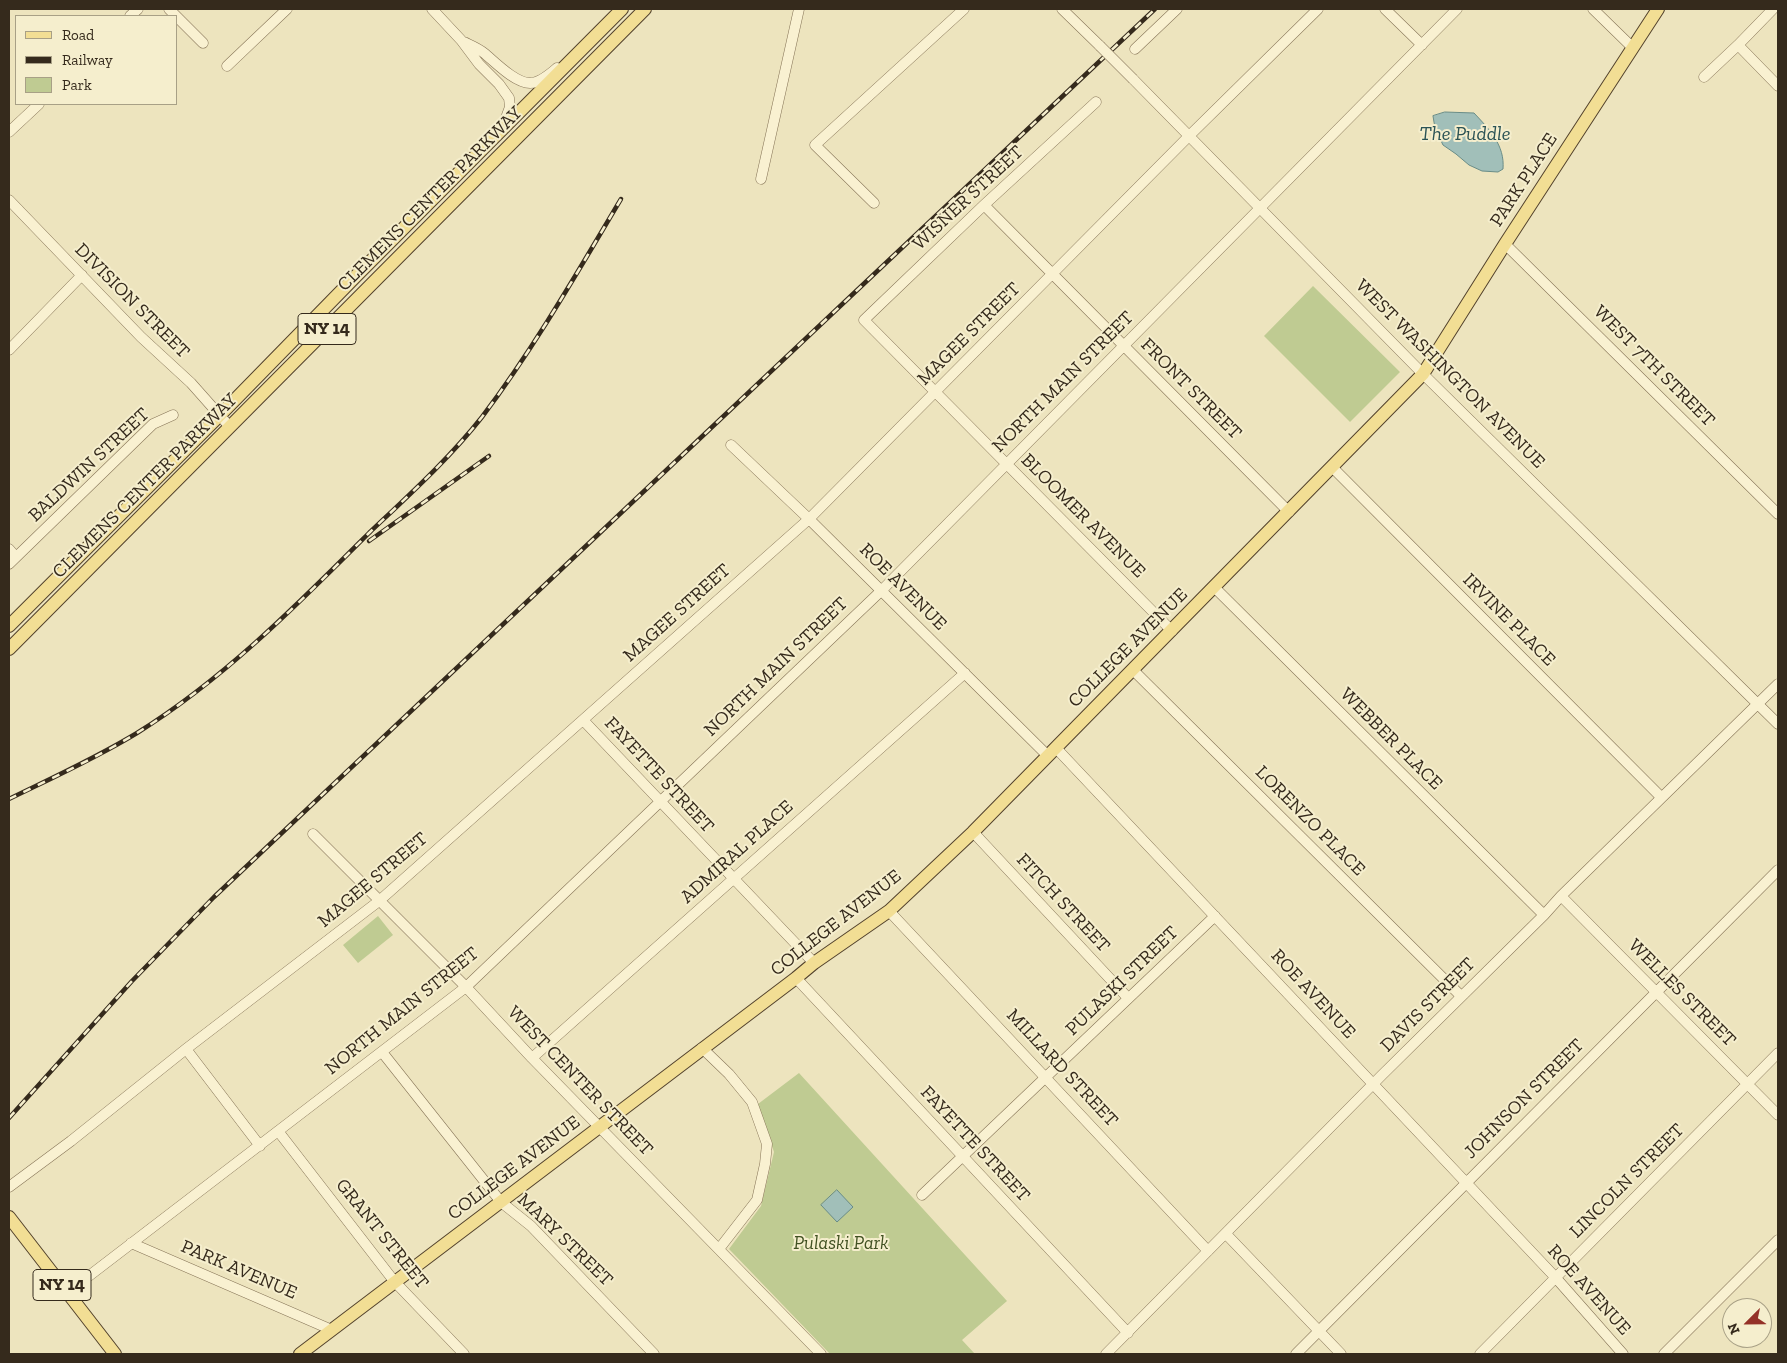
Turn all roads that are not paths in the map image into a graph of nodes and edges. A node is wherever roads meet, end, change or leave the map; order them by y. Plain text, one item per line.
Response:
1 (288, 9) edge
2 (432, 9) edge
3 (622, 9) edge
4 (645, 9) edge
5 (799, 9) edge
6 (964, 9) edge
7 (1062, 9) edge
8 (1177, 9) edge
9 (1318, 9) edge
10 (1385, 9) edge
11 (1457, 9) edge
12 (1593, 9) edge
13 (1658, 9) edge
14 (1773, 9) edge
15 (178, 18) edge
16 (461, 40) junction
17 (204, 43) dead end
18 (1422, 45) junction
19 (1738, 45) junction
20 (1633, 48) junction
21 (1135, 49) dead end
22 (572, 59) junction
23 (227, 66) dead end
24 (1704, 77) dead end
25 (1778, 86) edge
26 (1096, 102) dead end
27 (37, 105) edge
28 (502, 130) junction
29 (9, 132) edge
30 (1190, 136) junction
31 (761, 179) dead end
32 (9, 200) edge
33 (874, 203) dead end
34 (984, 206) junction
35 (1259, 208) junction
36 (1505, 244) junction
37 (1052, 274) junction
38 (82, 275) junction
39 (864, 320) joint
40 (1123, 346) junction
41 (9, 350) edge
42 (1423, 374) junction
43 (935, 392) junction
44 (173, 415) dead end
45 (220, 415) junction
46 (230, 427) junction
47 (731, 445) dead end
48 (1006, 464) junction
49 (1332, 468) junction
50 (1289, 512) junction
51 (1778, 514) edge
52 (809, 519) junction
53 (11, 557) edge
54 (1214, 588) junction
55 (882, 590) junction
56 (9, 626) edge
57 (1172, 631) junction
58 (9, 649) edge
59 (1133, 670) junction
60 (965, 673) junction
61 (1778, 684) edge
62 (1758, 704) junction
63 (583, 720) junction
64 (1778, 724) edge
65 (1052, 752) junction
66 (1661, 797) junction
67 (660, 802) junction
68 (973, 832) junction
69 (313, 834) dead end
70 (1778, 870) edge
71 (733, 878) junction
72 (1561, 896) junction
73 (379, 901) junction
74 (889, 911) junction
75 (1544, 915) junction
76 (1215, 916) junction
77 (814, 963) junction
78 (796, 978) junction
79 (466, 987) junction
80 (1656, 991) junction
81 (1461, 996) junction
82 (1128, 998) junction
83 (702, 1048) junction
84 (186, 1049) junction
85 (382, 1052) junction
86 (1778, 1053) edge
87 (532, 1058) junction
88 (1046, 1077) junction
89 (1374, 1084) junction
90 (1748, 1084) junction
91 (1778, 1115) edge
92 (600, 1127) junction
93 (278, 1132) junction
94 (260, 1146) junction
95 (963, 1156) junction
96 (1466, 1182) junction
97 (9, 1187) edge
98 (922, 1195) dead end
99 (501, 1202) junction
100 (9, 1217) edge
101 (1226, 1234) junction
102 (1778, 1240) edge
103 (132, 1243) junction
104 (719, 1249) junction
105 (1208, 1251) junction
106 (1556, 1278) junction
107 (394, 1282) junction
108 (68, 1292) junction
109 (332, 1330) junction
110 (1319, 1332) junction
111 (1128, 1333) junction
112 (115, 1354) edge
113 (300, 1354) edge
114 (464, 1354) edge
115 (654, 1354) edge
116 (821, 1354) edge
117 (1106, 1354) edge
118 (1296, 1354) edge
119 (1341, 1354) edge
120 (1480, 1354) edge
121 (1624, 1354) edge
122 (1664, 1354) edge

1 - 23 street
2 - 16 street
3 - 22 main road, CLEMENS CENTER PARKWAY / NY 14
4 - 46 main road, CLEMENS CENTER PARKWAY / NY 14
5 - 31 street
6 - 33 street
7 - 30 street, WEST WASHINGTON AVENUE, bridge
8 - 21 street
9 - 30 street, MAGEE STREET
10 - 18 street
11 - 18 street, NORTH MAIN STREET
12 - 20 street
13 - 20 main road, PARK PLACE
14 - 19 street
15 - 17 street
16 - 22 street
16 - 28 street
18 - 35 street, NORTH MAIN STREET
19 - 24 street
19 - 25 street
20 - 36 main road, PARK PLACE
22 - 28 main road, CLEMENS CENTER PARKWAY / NY 14
26 - 34 street, WISNER STREET
27 - 29 street
28 - 45 main road, CLEMENS CENTER PARKWAY / NY 14
30 - 35 street, WEST WASHINGTON AVENUE
30 - 37 street, MAGEE STREET
32 - 38 street, DIVISION STREET
34 - 37 street, FRONT STREET
34 - 39 street, WISNER STREET
35 - 40 street, NORTH MAIN STREET
35 - 42 street, WEST WASHINGTON AVENUE
36 - 42 main road, PARK PLACE
36 - 51 street, WEST 7TH STREET
37 - 40 street, FRONT STREET
37 - 43 street, MAGEE STREET
38 - 41 street
38 - 45 street, DIVISION STREET
39 - 43 street, BLOOMER AVENUE
40 - 48 street, NORTH MAIN STREET
40 - 50 street, FRONT STREET
42 - 49 main road, COLLEGE AVENUE
42 - 62 street, WEST WASHINGTON AVENUE
43 - 48 street, BLOOMER AVENUE
43 - 52 street, MAGEE STREET
44 - 53 street, BALDWIN STREET
45 - 46 street, DIVISION STREET
45 - 56 main road, CLEMENS CENTER PARKWAY / NY 14
46 - 58 main road, CLEMENS CENTER PARKWAY / NY 14
47 - 52 street, ROE AVENUE
48 - 55 street, NORTH MAIN STREET
48 - 57 street, BLOOMER AVENUE
49 - 50 main road, COLLEGE AVENUE
49 - 66 street, IRVINE PLACE
50 - 54 main road, COLLEGE AVENUE
52 - 55 street, ROE AVENUE
52 - 63 street, MAGEE STREET
54 - 57 main road, COLLEGE AVENUE
54 - 75 street, WEBBER PLACE
55 - 60 street, ROE AVENUE
55 - 67 street, NORTH MAIN STREET
57 - 59 main road, COLLEGE AVENUE
59 - 65 main road, COLLEGE AVENUE
59 - 81 street, LORENZO PLACE
60 - 65 street, ROE AVENUE
60 - 71 street, ADMIRAL PLACE
61 - 62 street, DAVIS STREET
62 - 64 street, WEST WASHINGTON AVENUE
62 - 66 street, DAVIS STREET
63 - 67 street, FAYETTE STREET
63 - 73 street, MAGEE STREET
65 - 68 main road, COLLEGE AVENUE
65 - 76 street, ROE AVENUE
66 - 72 street, DAVIS STREET
67 - 71 street, FAYETTE STREET
67 - 79 street, NORTH MAIN STREET
68 - 74 main road, COLLEGE AVENUE
68 - 82 street, FITCH STREET
69 - 73 street, WEST CENTER STREET
70 - 80 street, JOHNSON STREET
71 - 77 street, FAYETTE STREET
71 - 87 street, ADMIRAL PLACE
72 - 75 street, DAVIS STREET
72 - 80 street, WELLES STREET
73 - 79 street, WEST CENTER STREET
73 - 84 street, MAGEE STREET
74 - 77 main road, COLLEGE AVENUE
74 - 88 street, MILLARD STREET
75 - 81 street, DAVIS STREET
76 - 82 street, PULASKI STREET
76 - 89 street, ROE AVENUE
77 - 78 main road, COLLEGE AVENUE
78 - 83 main road, COLLEGE AVENUE
78 - 95 street, FAYETTE STREET
79 - 85 street, NORTH MAIN STREET
79 - 87 street, WEST CENTER STREET
80 - 90 street, WELLES STREET
80 - 96 street, JOHNSON STREET
81 - 89 street, DAVIS STREET
82 - 88 street, PULASKI STREET
83 - 92 main road, COLLEGE AVENUE
83 - 104 street
84 - 94 street
84 - 97 street, MAGEE STREET
85 - 93 street, NORTH MAIN STREET
85 - 99 street, MARY STREET
86 - 90 street, LINCOLN STREET
87 - 92 street, WEST CENTER STREET
88 - 95 street, PULASKI STREET
88 - 105 street, MILLARD STREET
89 - 96 street, ROE AVENUE
89 - 101 street, DAVIS STREET
90 - 91 street, WELLES STREET
90 - 106 street, LINCOLN STREET
92 - 99 main road, COLLEGE AVENUE
92 - 104 street, WEST CENTER STREET
93 - 94 street, NORTH MAIN STREET
93 - 107 street, GRANT STREET
94 - 103 street, NORTH MAIN STREET
95 - 98 street, PULASKI STREET
95 - 111 street, FAYETTE STREET
96 - 106 street, ROE AVENUE
96 - 110 street, JOHNSON STREET
99 - 107 main road, COLLEGE AVENUE
99 - 115 street, MARY STREET
100 - 108 main road, NY 14
101 - 105 street, DAVIS STREET
101 - 110 street
102 - 122 street
103 - 108 street, NORTH MAIN STREET
103 - 109 street, PARK AVENUE
104 - 116 street, WEST CENTER STREET
105 - 111 street, DAVIS STREET
106 - 120 street, LINCOLN STREET
106 - 121 street, ROE AVENUE
107 - 109 main road, COLLEGE AVENUE
107 - 114 street, GRANT STREET
108 - 112 main road, NY 14
109 - 113 main road, COLLEGE AVENUE
110 - 118 street, JOHNSON STREET
110 - 119 street
111 - 117 street, DAVIS STREET

